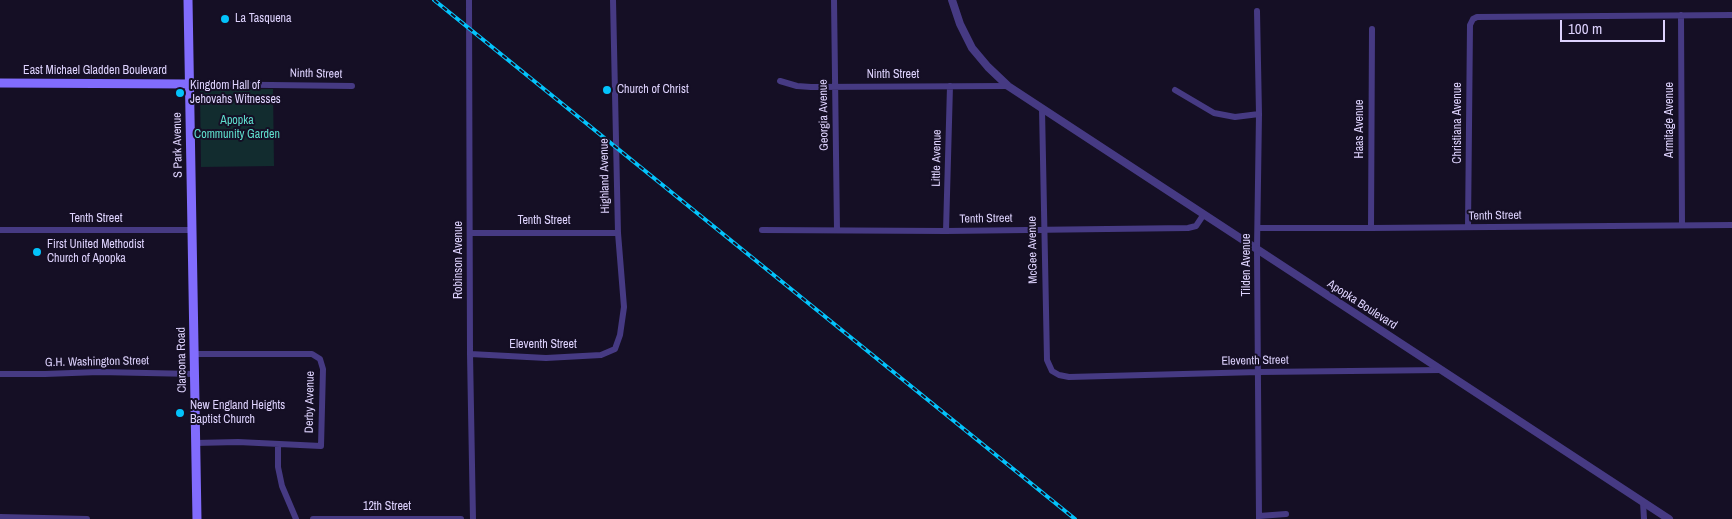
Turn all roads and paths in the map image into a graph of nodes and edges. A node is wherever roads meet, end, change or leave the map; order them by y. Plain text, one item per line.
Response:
1 (188, 0) edge
2 (468, 0) edge
3 (613, 0) edge
4 (834, 0) edge
5 (952, 0) edge
6 (1258, 11) dead end
7 (1681, 15) junction
8 (1732, 15) edge
9 (1372, 30) dead end
10 (780, 81) dead end
11 (0, 83) edge
12 (190, 84) junction
13 (352, 86) dead end
14 (835, 86) junction
15 (950, 86) junction
16 (1008, 86) junction
17 (1175, 90) dead end
18 (1042, 109) junction
19 (1259, 114) junction
20 (1204, 214) junction
21 (1682, 225) junction
22 (1732, 225) edge
23 (1258, 228) junction
24 (1371, 228) junction
25 (1468, 228) junction
26 (1044, 229) junction
27 (0, 230) edge
28 (192, 230) junction
29 (762, 230) dead end
30 (837, 230) junction
31 (946, 231) junction
32 (470, 233) junction
33 (618, 233) junction
34 (1257, 249) junction
35 (615, 349) joint
36 (194, 354) junction
37 (470, 354) junction
38 (1442, 370) junction
39 (1258, 372) junction
40 (0, 374) edge
41 (194, 374) junction
42 (1069, 377) joint
43 (195, 443) junction
44 (278, 444) junction
45 (1644, 502) junction
46 (1286, 514) dead end
47 (0, 517) edge
48 (1258, 517) edge
49 (87, 519) edge
50 (197, 519) edge
51 (296, 519) edge
52 (313, 519) edge
53 (461, 519) edge
54 (473, 519) edge
55 (1644, 519) edge
56 (1669, 519) edge

1 - 12 main road, S Park Avenue
2 - 32 street, Robinson Avenue
3 - 33 street, Highland Avenue
4 - 14 street, Georgia Avenue
5 - 16 street, Apopka Boulevard
6 - 19 street, Tilden Avenue
7 - 8 street
7 - 21 street, Armitage Avenue
7 - 25 street, Christiana Avenue
9 - 24 street, Haas Avenue
10 - 14 street, Ninth Street
11 - 12 main road, East Michael Gladden Boulevard
12 - 13 street, Ninth Street
12 - 28 main road, S Park Avenue
14 - 15 street, Ninth Street
14 - 30 street, Georgia Avenue
15 - 16 street, Ninth Street
15 - 31 street, Little Avenue
16 - 18 street, Apopka Boulevard
17 - 19 street
18 - 20 street, Apopka Boulevard
18 - 26 street, McGee Avenue
19 - 23 street, Tilden Avenue
20 - 26 street, Tenth Street
20 - 34 street, Apopka Boulevard
21 - 22 street, Tenth Street
21 - 25 street, Tenth Street
23 - 24 street, Tenth Street
23 - 34 street, Tilden Avenue
24 - 25 street, Tenth Street
26 - 31 street, Tenth Street
26 - 42 street, McGee Avenue
27 - 28 street, Tenth Street
28 - 36 main road, Clarcona Road
29 - 30 street, Tenth Street
30 - 31 street, Tenth Street
32 - 33 street, Tenth Street
32 - 37 street, Robinson Avenue
33 - 35 street, Highland Avenue
34 - 38 street, Apopka Boulevard
34 - 39 street, Tilden Avenue
35 - 37 street, Eleventh Street
36 - 41 main road, Clarcona Road
36 - 44 street, Derby Avenue
37 - 54 street, Robinson Avenue
38 - 39 street, Eleventh Street
38 - 45 street, Apopka Boulevard
39 - 42 street, Eleventh Street
39 - 48 street, Tilden Avenue
40 - 41 street, G.H. Washington Street
41 - 43 main road, Clarcona Road
43 - 44 street
43 - 50 main road, Clarcona Road
44 - 51 street
45 - 55 street
45 - 56 street, Apopka Boulevard
46 - 48 street
47 - 49 street
52 - 53 street, 12th Street

